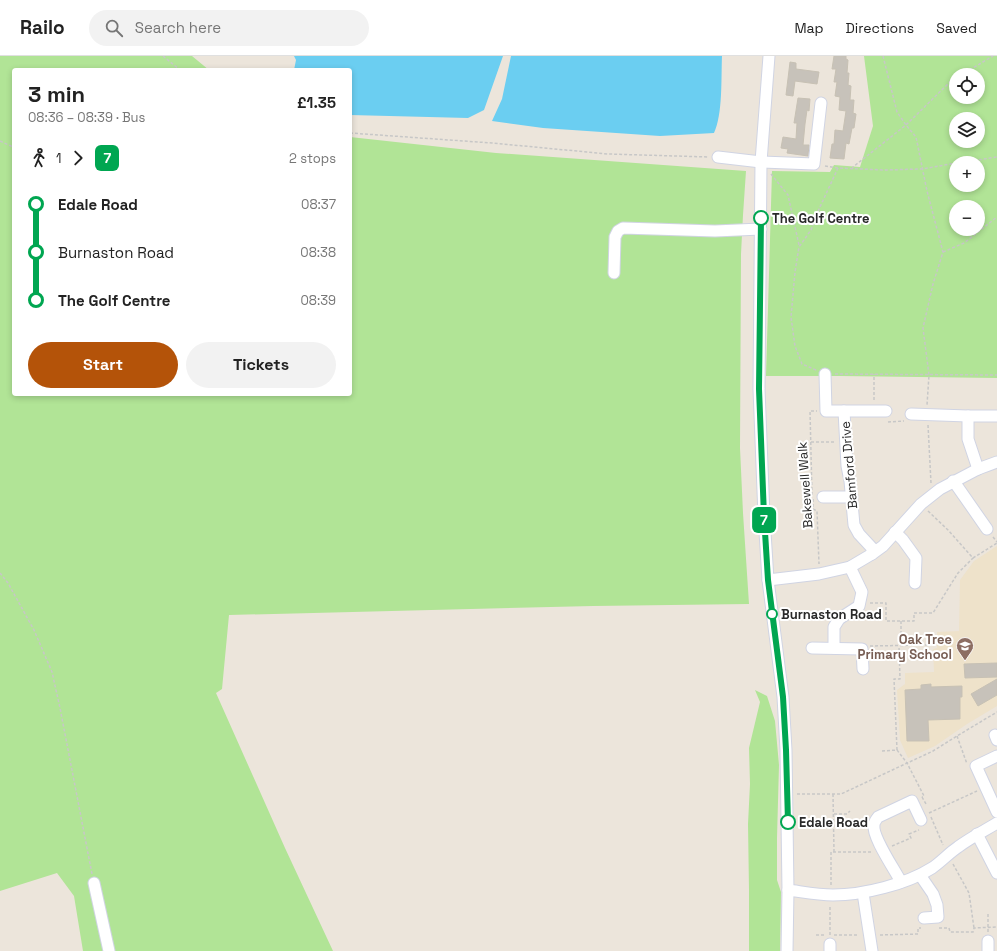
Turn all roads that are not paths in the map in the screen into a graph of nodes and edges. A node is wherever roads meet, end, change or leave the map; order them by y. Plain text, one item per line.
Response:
1 (769, 56) edge
2 (821, 102) dead end
3 (718, 157) road end
4 (762, 162) junction
5 (761, 229) junction
6 (614, 273) dead end
7 (825, 374) road end
8 (844, 411) junction
9 (886, 411) road end
10 (911, 414) road end
11 (968, 416) junction
12 (997, 416) edge
13 (997, 462) edge
14 (978, 469) junction
15 (953, 481) junction
16 (823, 497) dead end
17 (852, 497) junction
18 (988, 529) dead end
19 (895, 532) junction
20 (872, 554) junction
21 (850, 567) junction
22 (768, 580) junction
23 (915, 583) dead end
24 (812, 648) dead end
25 (834, 648) junction
26 (863, 669) dead end
27 (997, 756) edge
28 (997, 812) edge
29 (923, 820) road end
30 (997, 823) edge
31 (978, 834) junction
32 (997, 873) edge
33 (920, 875) junction
34 (901, 882) junction
35 (94, 883) road end
36 (788, 890) junction
37 (864, 893) junction
38 (922, 923) road end
39 (110, 951) edge
40 (787, 951) edge
41 (872, 951) edge

1 - 4 street
2 - 4 street
3 - 4 street
4 - 5 street
5 - 6 street
5 - 22 street
7 - 8 street
8 - 9 street, Bamford Drive
8 - 17 street, Bamford Drive
10 - 11 street
11 - 12 street
11 - 14 street
13 - 14 street
14 - 15 street
15 - 18 street
15 - 19 street
16 - 17 street
17 - 20 street, Bamford Drive
19 - 20 street
19 - 23 street
20 - 21 street
21 - 22 street
21 - 25 street
22 - 36 street
24 - 25 street
25 - 26 street
27 - 28 street
29 - 34 street
30 - 31 street
31 - 32 street
31 - 33 street
33 - 34 street
33 - 38 street
34 - 37 street
35 - 39 street
36 - 37 street
36 - 40 street
37 - 41 street

